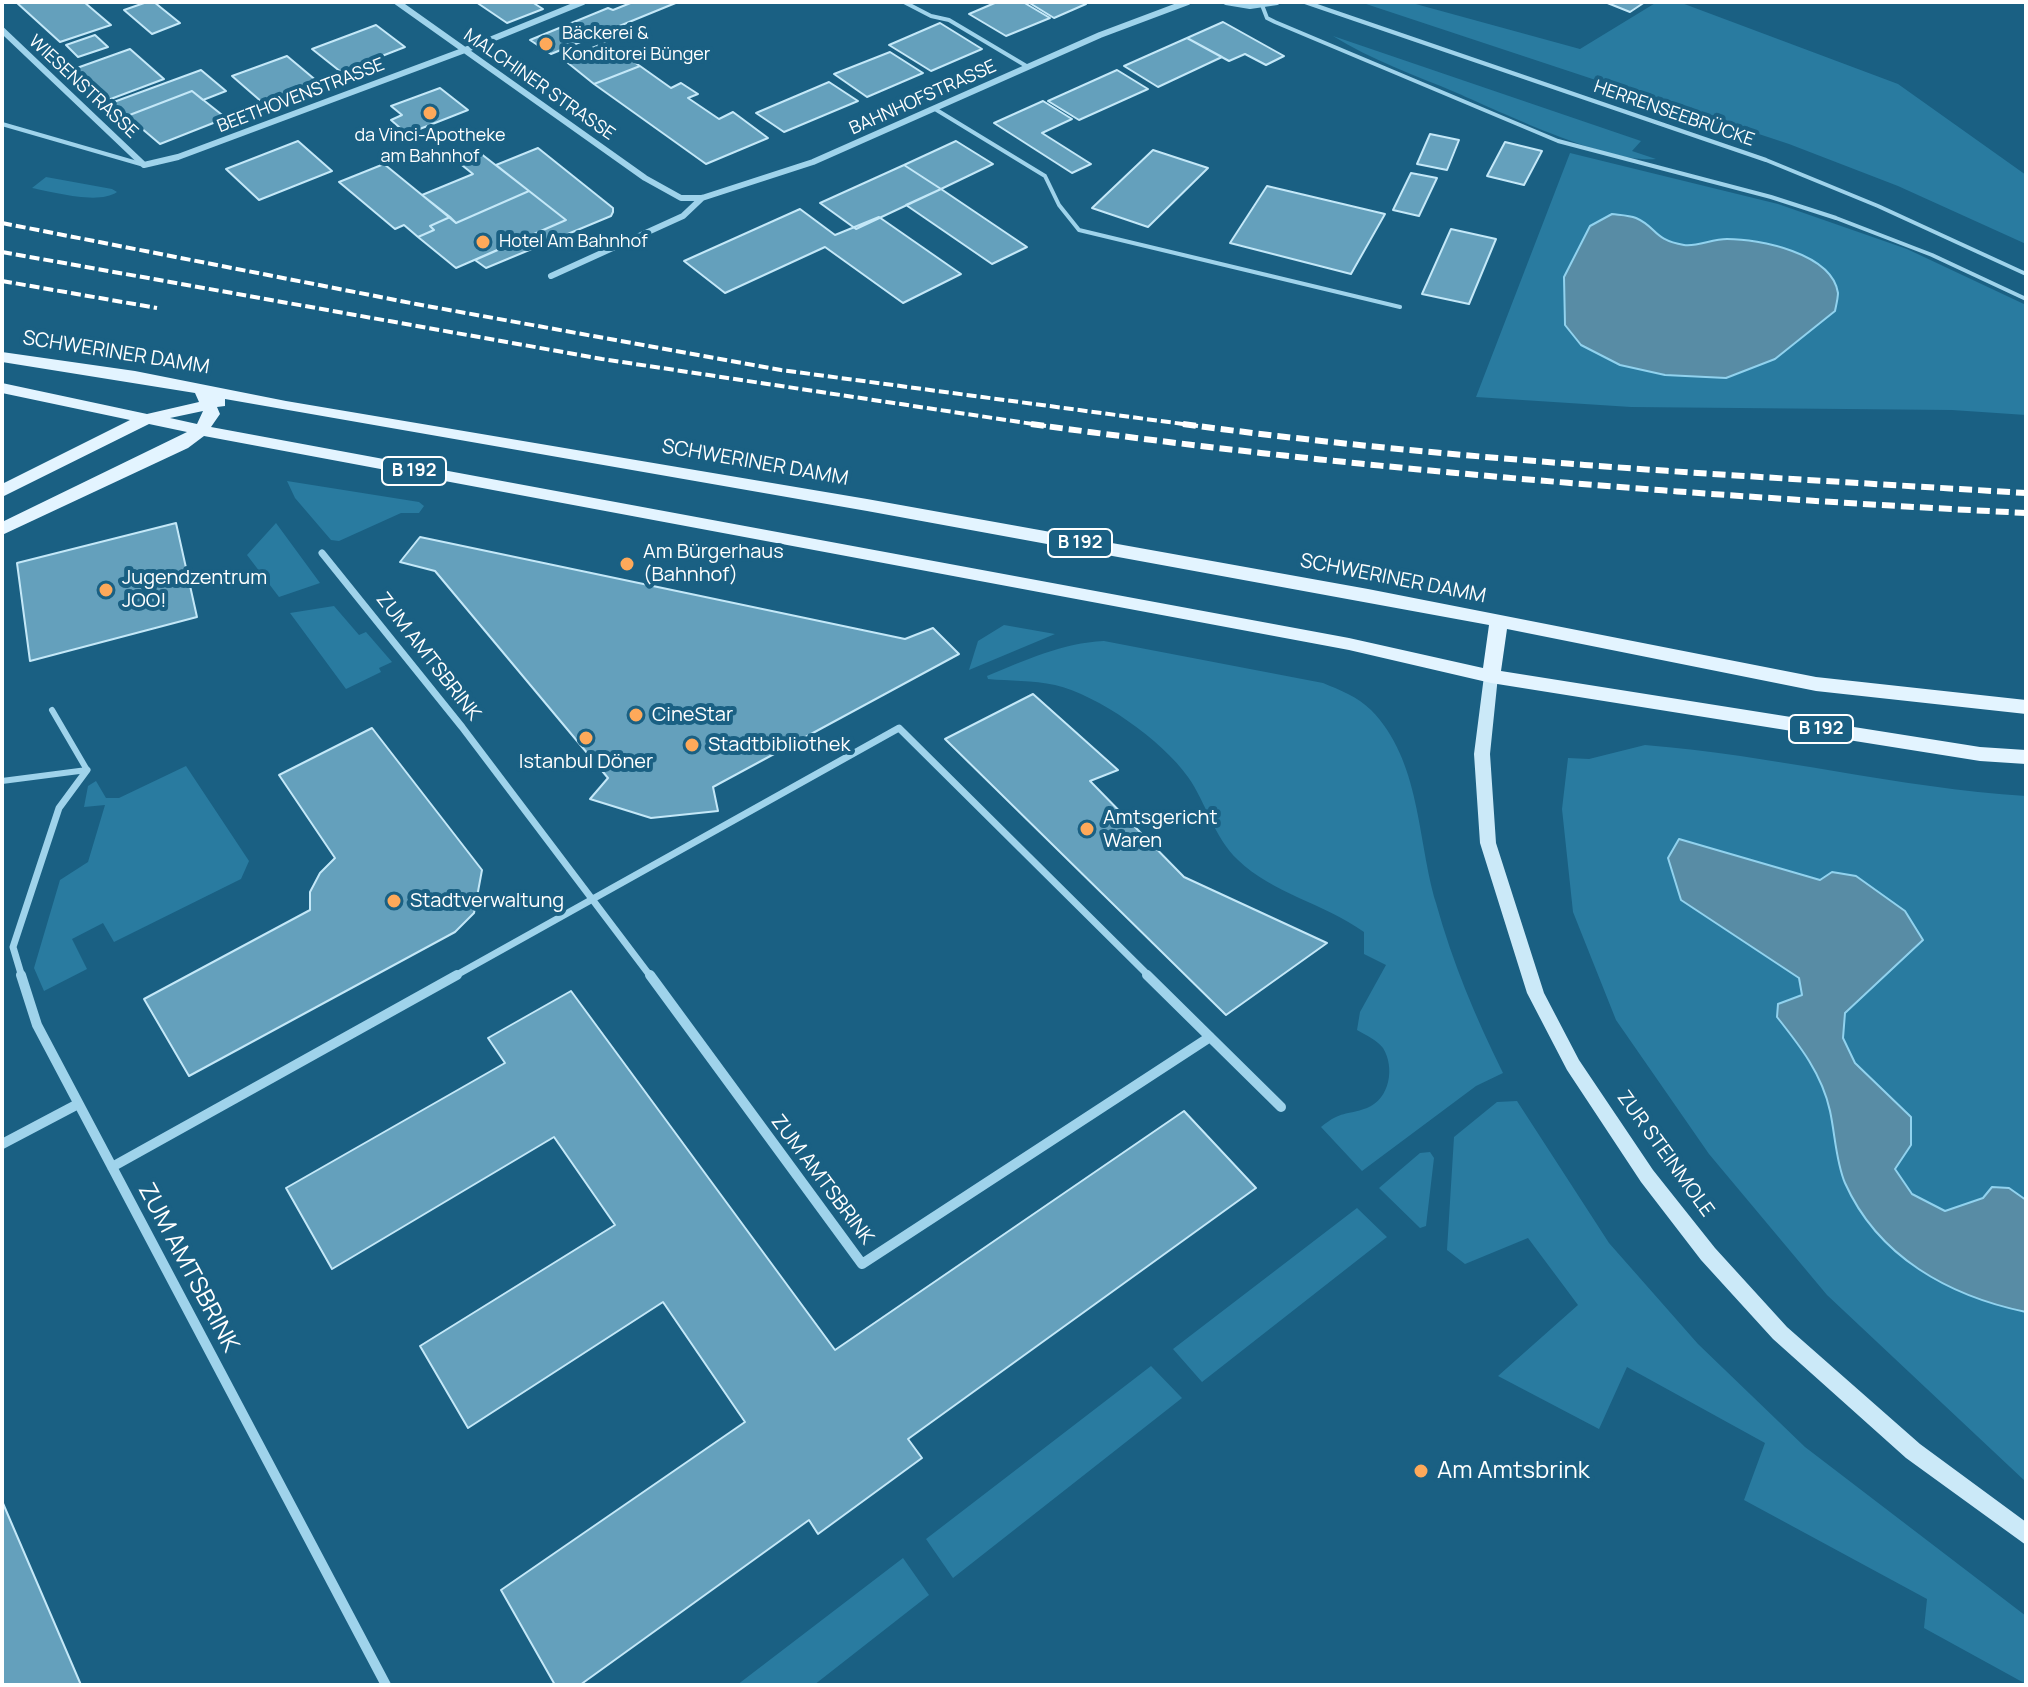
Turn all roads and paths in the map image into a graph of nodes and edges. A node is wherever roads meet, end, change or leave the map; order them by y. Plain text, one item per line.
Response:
1 (397, 2) edge
2 (583, 2) edge
3 (904, 2) edge
4 (1188, 2) edge
5 (1226, 2) edge
6 (1277, 2) edge
7 (1305, 2) edge
8 (1262, 5) junction
9 (3, 34) edge
10 (465, 50) junction
11 (1028, 67) junction
12 (935, 109) junction
13 (2, 124) edge
14 (144, 165) junction
15 (702, 198) junction
16 (2026, 274) edge
17 (551, 276) dead end
18 (2026, 299) edge
19 (1400, 307) dead end
20 (2, 357) edge
21 (2, 388) edge
22 (205, 396) junction
23 (146, 419) junction
24 (201, 430) junction
25 (2, 491) edge
26 (2, 529) edge
27 (322, 553) dead end
28 (1499, 621) junction
29 (1491, 676) junction
30 (2026, 707) edge
31 (52, 710) dead end
32 (2026, 757) edge
33 (87, 770) junction
34 (2, 781) edge
35 (591, 899) junction
36 (1210, 1037) junction
37 (78, 1104) junction
38 (1281, 1107) dead end
39 (2, 1144) edge
40 (112, 1167) junction
41 (2026, 1535) edge
42 (386, 1685) edge

1 - 10 street, MALCHINER STRASSE
2 - 10 street, BEETHOVENSTRASSE
3 - 11 lane
4 - 11 street, BAHNHOFSTRASSE
5 - 8 street
6 - 8 street
7 - 16 lane, HERRENSEEBRÜCKE
8 - 18 lane
9 - 14 street, WIESENSTRASSE
10 - 14 street, BEETHOVENSTRASSE
10 - 15 street, MALCHINER STRASSE
11 - 12 street, BAHNHOFSTRASSE
12 - 15 street, BAHNHOFSTRASSE
12 - 19 lane
13 - 14 lane
15 - 17 street
20 - 22 main road, SCHWERINER DAMM
21 - 23 main road
22 - 23 main road, B 192
22 - 24 main road
22 - 28 main road, SCHWERINER DAMM / B 192
23 - 24 main road, B 192
23 - 25 main road, B 192
24 - 26 main road
24 - 29 main road, B 192
27 - 35 street, ZUM AMTSBRINK
28 - 29 main road, SCHWERINER DAMM
28 - 30 main road, SCHWERINER DAMM / B 192
29 - 32 main road, B 192
29 - 41 street, ZUR STEINMOLE
31 - 33 lane
33 - 34 lane
33 - 37 street, ZUM AMTSBRINK
35 - 36 street
35 - 36 street, ZUM AMTSBRINK
35 - 40 street
36 - 38 street
37 - 39 street
37 - 40 street, ZUM AMTSBRINK
40 - 42 street, ZUM AMTSBRINK

